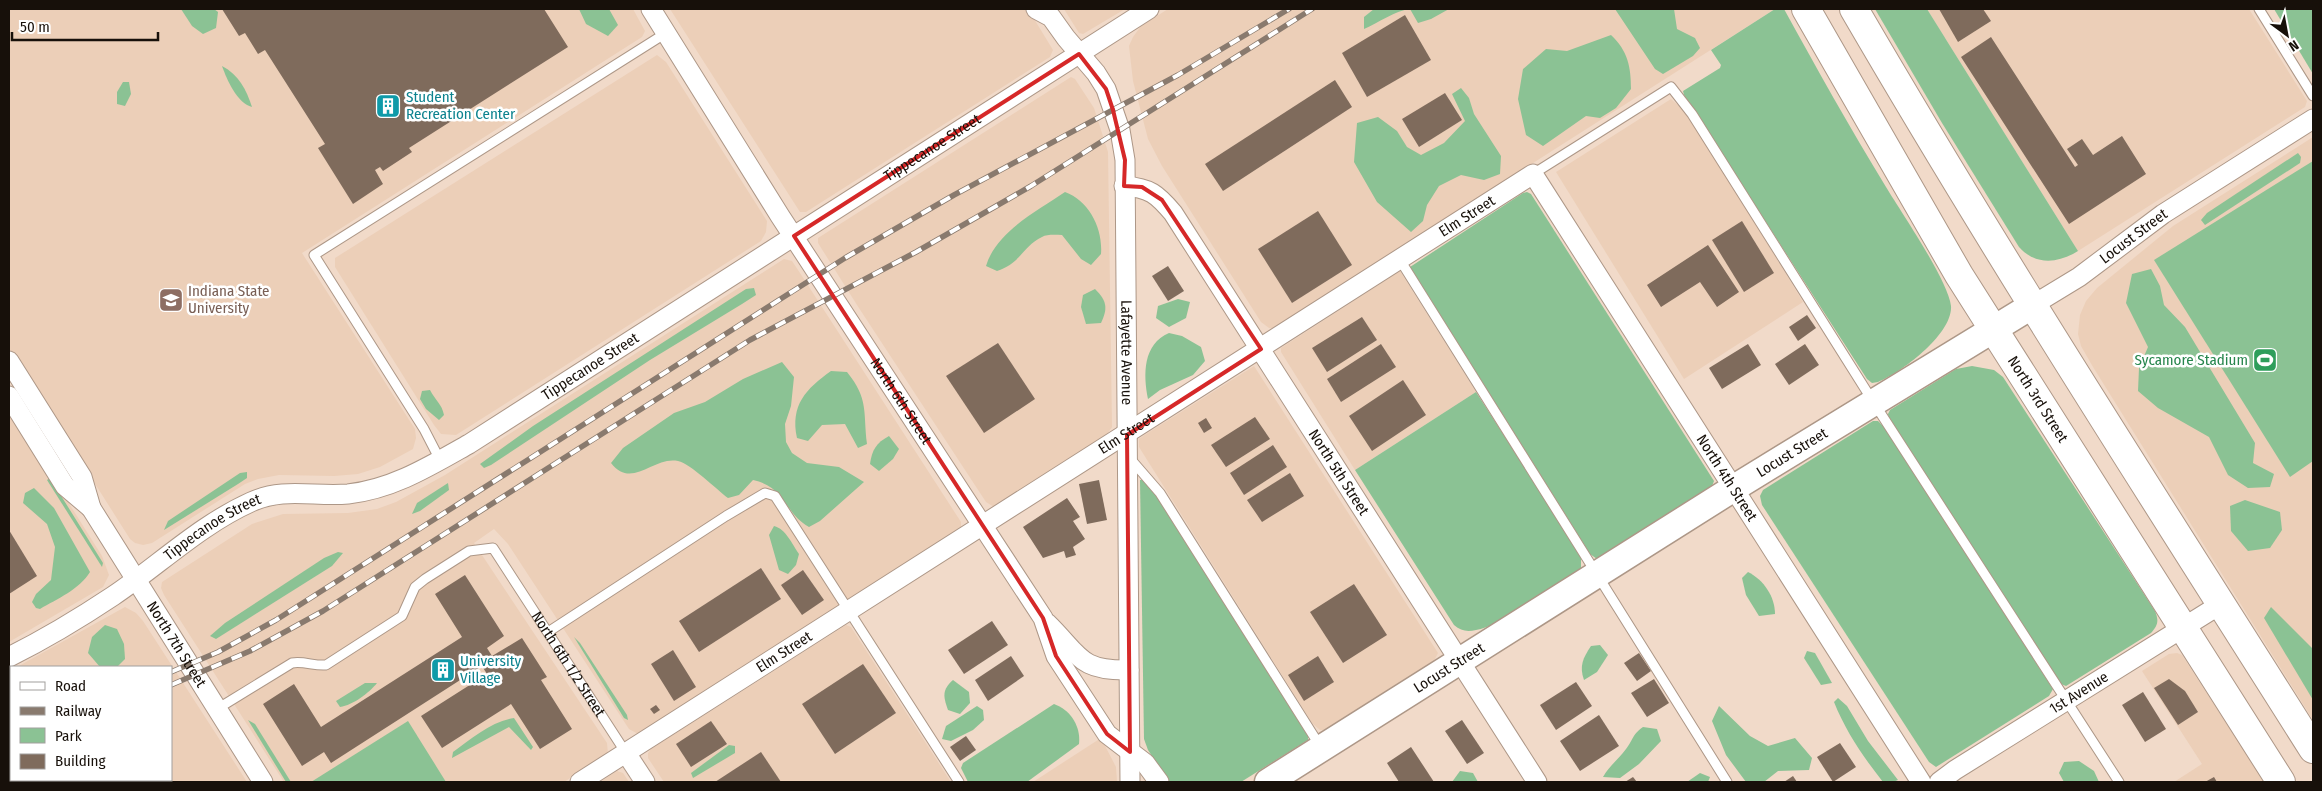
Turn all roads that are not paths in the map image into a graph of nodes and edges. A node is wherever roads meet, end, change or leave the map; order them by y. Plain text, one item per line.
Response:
1 (651, 9) edge
2 (1149, 9) edge
3 (1806, 9) edge
4 (1854, 9) edge
5 (2259, 9) edge
6 (1046, 11) edge
7 (666, 33) junction
8 (1079, 54) junction
9 (2313, 96) edge
10 (2313, 119) edge
11 (1533, 174) junction
12 (1124, 186) junction
13 (794, 236) junction
14 (1400, 260) junction
15 (2033, 304) junction
16 (1992, 329) junction
17 (1260, 349) junction
18 (9, 361) edge
19 (9, 396) edge
20 (1874, 403) junction
21 (1127, 436) junction
22 (440, 460) junction
23 (1127, 462) junction
24 (1734, 488) junction
25 (91, 508) junction
26 (983, 526) junction
27 (1598, 575) junction
28 (135, 578) junction
29 (2221, 604) junction
30 (848, 612) junction
31 (1043, 618) junction
32 (2183, 629) junction
33 (548, 632) junction
34 (9, 657) edge
35 (1460, 662) junction
36 (1129, 670) junction
37 (2066, 700) junction
38 (217, 709) junction
39 (1321, 749) junction
40 (2313, 749) edge
41 (1130, 752) junction
42 (626, 753) junction
43 (1283, 778) edge
44 (263, 782) edge
45 (580, 782) edge
46 (645, 782) edge
47 (959, 782) edge
48 (1130, 782) edge
49 (1159, 782) edge
50 (1537, 782) edge
51 (1727, 782) edge
52 (1921, 782) edge
53 (1939, 782) edge
54 (2120, 782) edge
55 (2281, 782) edge

1 - 7 street, North 6th Street
2 - 8 street, Tippecanoe Street
3 - 16 highway, North 3rd Street
4 - 15 highway
5 - 9 lane
6 - 8 street
7 - 13 street, North 6th Street
7 - 22 lane
8 - 12 street, Lafayette Avenue
8 - 13 street, Tippecanoe Street
10 - 15 street, Locust Street
11 - 14 street, Elm Street
11 - 20 lane, Elm Street
11 - 24 street, North 4th Street
12 - 17 street, North 5th Street
12 - 21 street, Lafayette Avenue
13 - 22 street, Tippecanoe Street
13 - 26 street, North 6th Street
14 - 17 street, Elm Street
14 - 27 lane
15 - 16 street, Locust Street
15 - 29 highway
16 - 20 street, Locust Street
16 - 32 highway, North 3rd Street
17 - 21 street, Elm Street
17 - 35 street, North 5th Street
18 - 25 street, North 7th Street
19 - 25 street, North 7th Street
20 - 24 street, Locust Street
20 - 37 lane
21 - 23 street, Lafayette Avenue
21 - 26 street, Elm Street
22 - 28 street, Tippecanoe Street
23 - 36 street, Lafayette Avenue
23 - 39 lane
24 - 27 street, Locust Street
24 - 52 street, North 4th Street
25 - 28 street, North 7th Street
26 - 30 street, Elm Street
26 - 31 street, North 6th Street
27 - 35 street, Locust Street
27 - 51 lane
28 - 34 street, Tippecanoe Street
28 - 38 street, North 7th Street
29 - 32 street, 1st Avenue
29 - 40 highway
30 - 33 lane
30 - 42 street, Elm Street
30 - 47 lane
31 - 36 street
31 - 41 street, North 6th Street
32 - 37 street, 1st Avenue
32 - 55 highway, North 3rd Street
33 - 38 lane, North 6th 1/2 Street
33 - 42 lane, North 6th 1/2 Street
35 - 39 street, Locust Street
35 - 50 street, North 5th Street
36 - 41 street, Lafayette Avenue
37 - 53 street, 1st Avenue
37 - 54 lane
38 - 44 street, North 7th Street
39 - 43 street, Locust Street
41 - 48 street, Lafayette Avenue
41 - 49 street, North 6th Street
42 - 45 street, Elm Street
42 - 46 street, North 6th 1/2 Street

